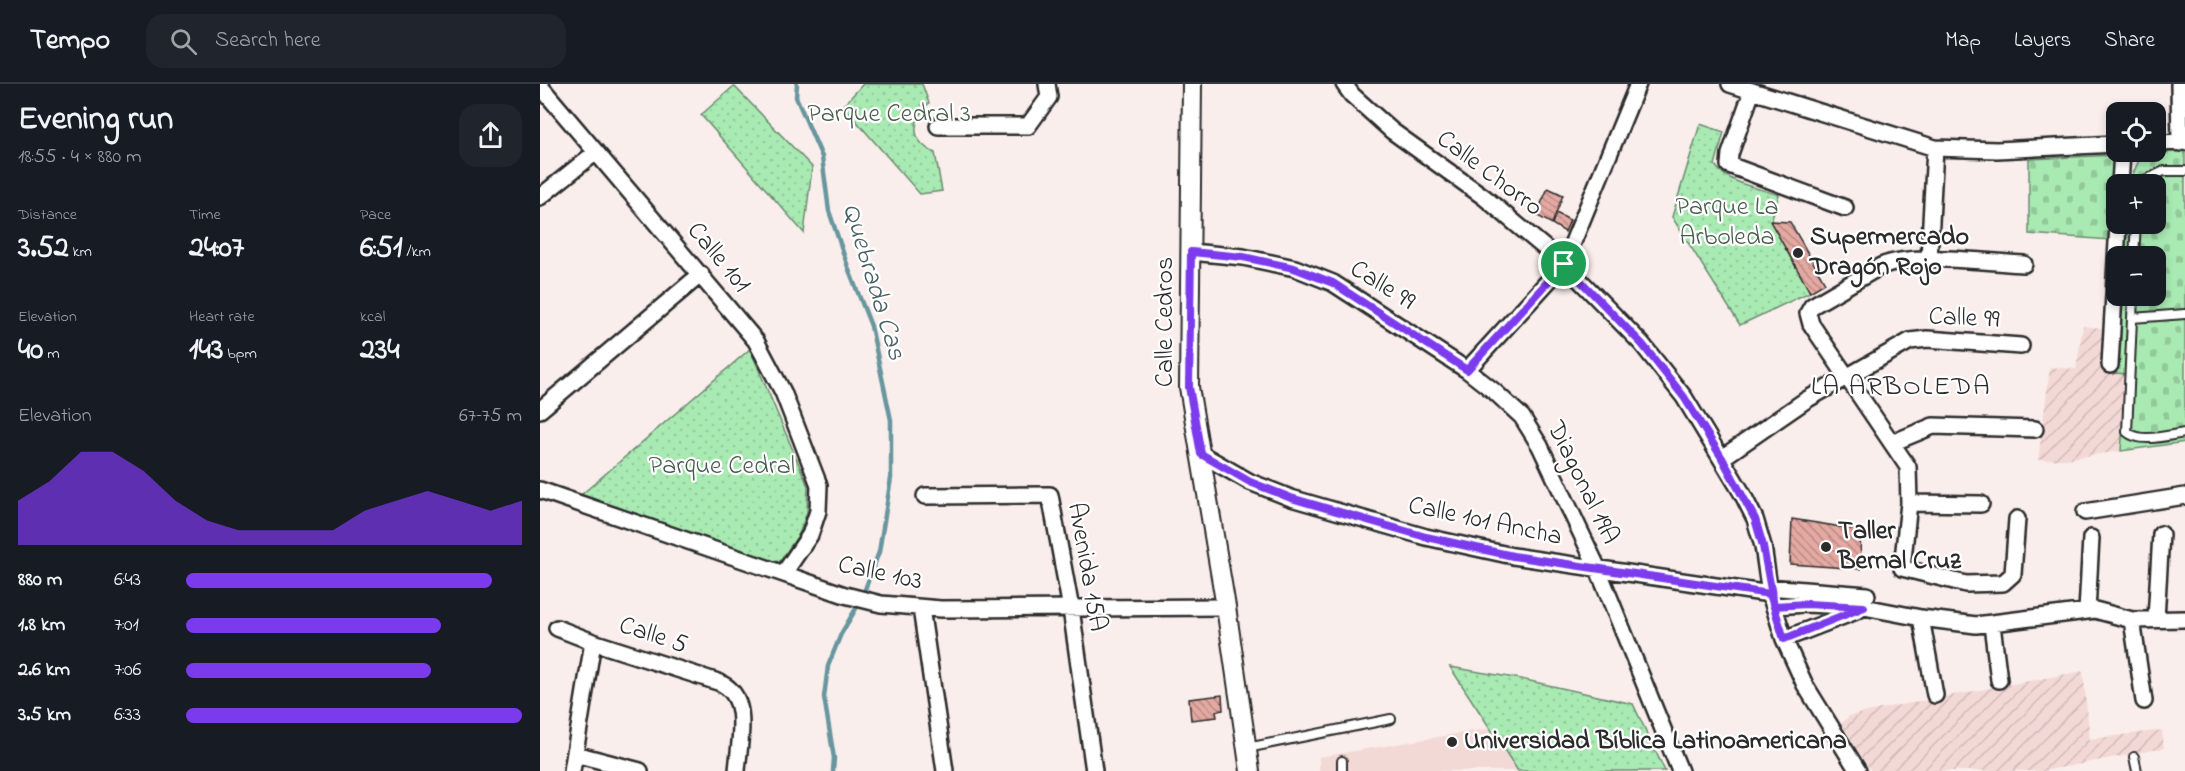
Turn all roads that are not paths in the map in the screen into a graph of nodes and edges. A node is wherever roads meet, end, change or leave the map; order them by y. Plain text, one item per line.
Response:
1 (1192, 84) edge
2 (1344, 84) edge
3 (1638, 84) edge
4 (1730, 84) edge
5 (2179, 84) edge
6 (540, 86) edge
7 (1048, 91) edge
8 (1752, 91) junction
9 (938, 126) dead end
10 (2182, 142) edge
11 (2166, 143) edge
12 (2106, 145) edge
13 (1935, 148) junction
14 (596, 152) junction
15 (2185, 171) edge
16 (2154, 174) edge
17 (540, 197) edge
18 (1845, 208) dead end
19 (2117, 234) edge
20 (1191, 252) junction
21 (1929, 259) junction
22 (1564, 264) junction
23 (2024, 264) dead end
24 (701, 274) junction
25 (2133, 306) edge
26 (2185, 314) edge
27 (2132, 318) junction
28 (2021, 346) dead end
29 (2110, 365) dead end
30 (1467, 370) junction
31 (1847, 375) junction
32 (540, 410) edge
33 (2036, 429) dead end
34 (2185, 433) edge
35 (1892, 443) junction
36 (1201, 454) junction
37 (1722, 458) junction
38 (540, 490) edge
39 (925, 496) dead end
40 (2185, 496) edge
41 (1909, 502) junction
42 (1981, 504) dead end
43 (2085, 512) dead end
44 (2017, 519) dead end
45 (2161, 534) dead end
46 (2091, 538) dead end
47 (1597, 567) junction
48 (784, 573) junction
49 (1771, 596) junction
50 (1865, 601) junction
51 (1226, 607) junction
52 (921, 608) junction
53 (1071, 609) junction
54 (2087, 611) junction
55 (1921, 618) junction
56 (2185, 618) edge
57 (2156, 619) junction
58 (2132, 620) junction
59 (1992, 625) junction
60 (557, 628) dead end
61 (1784, 639) junction
62 (593, 642) junction
63 (1999, 680) dead end
64 (1935, 694) dead end
65 (2144, 701) dead end
66 (1391, 719) dead end
67 (1247, 748) junction
68 (575, 754) junction
69 (2134, 757) dead end
70 (1342, 761) dead end
71 (572, 771) edge
72 (640, 771) edge
73 (737, 771) edge
74 (945, 771) edge
75 (1094, 771) edge
76 (1250, 771) edge
77 (1342, 771) edge
78 (1680, 771) edge
79 (1858, 771) edge
80 (2137, 771) edge

1 - 20 street, Calle Cedros
2 - 22 street, Calle Chorro
3 - 22 street
4 - 8 street
5 - 10 street
6 - 14 street, Calle 101
7 - 9 street
8 - 13 street
8 - 18 street
10 - 11 street
12 - 13 street
13 - 21 street
14 - 17 street
14 - 24 street, Calle 101
15 - 16 lane
19 - 29 street
20 - 30 street, Calle 99
20 - 36 street, Calle Cedros
21 - 23 street
21 - 31 street
22 - 30 street
22 - 37 street, Calle Chorro
24 - 32 street
24 - 48 street, Calle 101
25 - 27 lane
26 - 27 lane
27 - 34 lane
28 - 31 street, Calle 99
30 - 47 street, Diagonal 19A
31 - 35 street
31 - 37 street, Calle 99
33 - 35 street
35 - 41 street
36 - 47 street, Calle 101 Ancha
36 - 51 street, Calle Cedros
37 - 49 street, Calle Chorro
38 - 48 street, Calle 103
39 - 53 street, Avenida 15A
40 - 43 street
41 - 42 street
41 - 44 street
45 - 57 street
46 - 54 street
47 - 49 street, Calle 101 Ancha
47 - 78 street, Diagonal 19A
48 - 52 street, Calle 103
49 - 50 street, Calle 101 Ancha
49 - 61 street, Calle Chorro
50 - 55 street, Calle 101 Ancha
50 - 61 street
51 - 53 street, Calle 103
51 - 67 street, Calle Cedros
52 - 53 street, Calle 103
52 - 74 street
53 - 75 street, Avenida 15A
54 - 58 street, Calle 101 Ancha
54 - 59 street, Calle 101 Ancha
55 - 59 street, Calle 101 Ancha
55 - 64 street
56 - 57 street, Calle 101 Ancha
57 - 58 street, Calle 101 Ancha
58 - 65 street
59 - 63 street
60 - 62 street, Calle 5
61 - 79 street, Calle Chorro
62 - 68 street
62 - 73 street, Calle 5
66 - 67 lane
67 - 76 street, Calle Cedros
68 - 71 street
68 - 72 street
69 - 80 lane
70 - 77 lane

